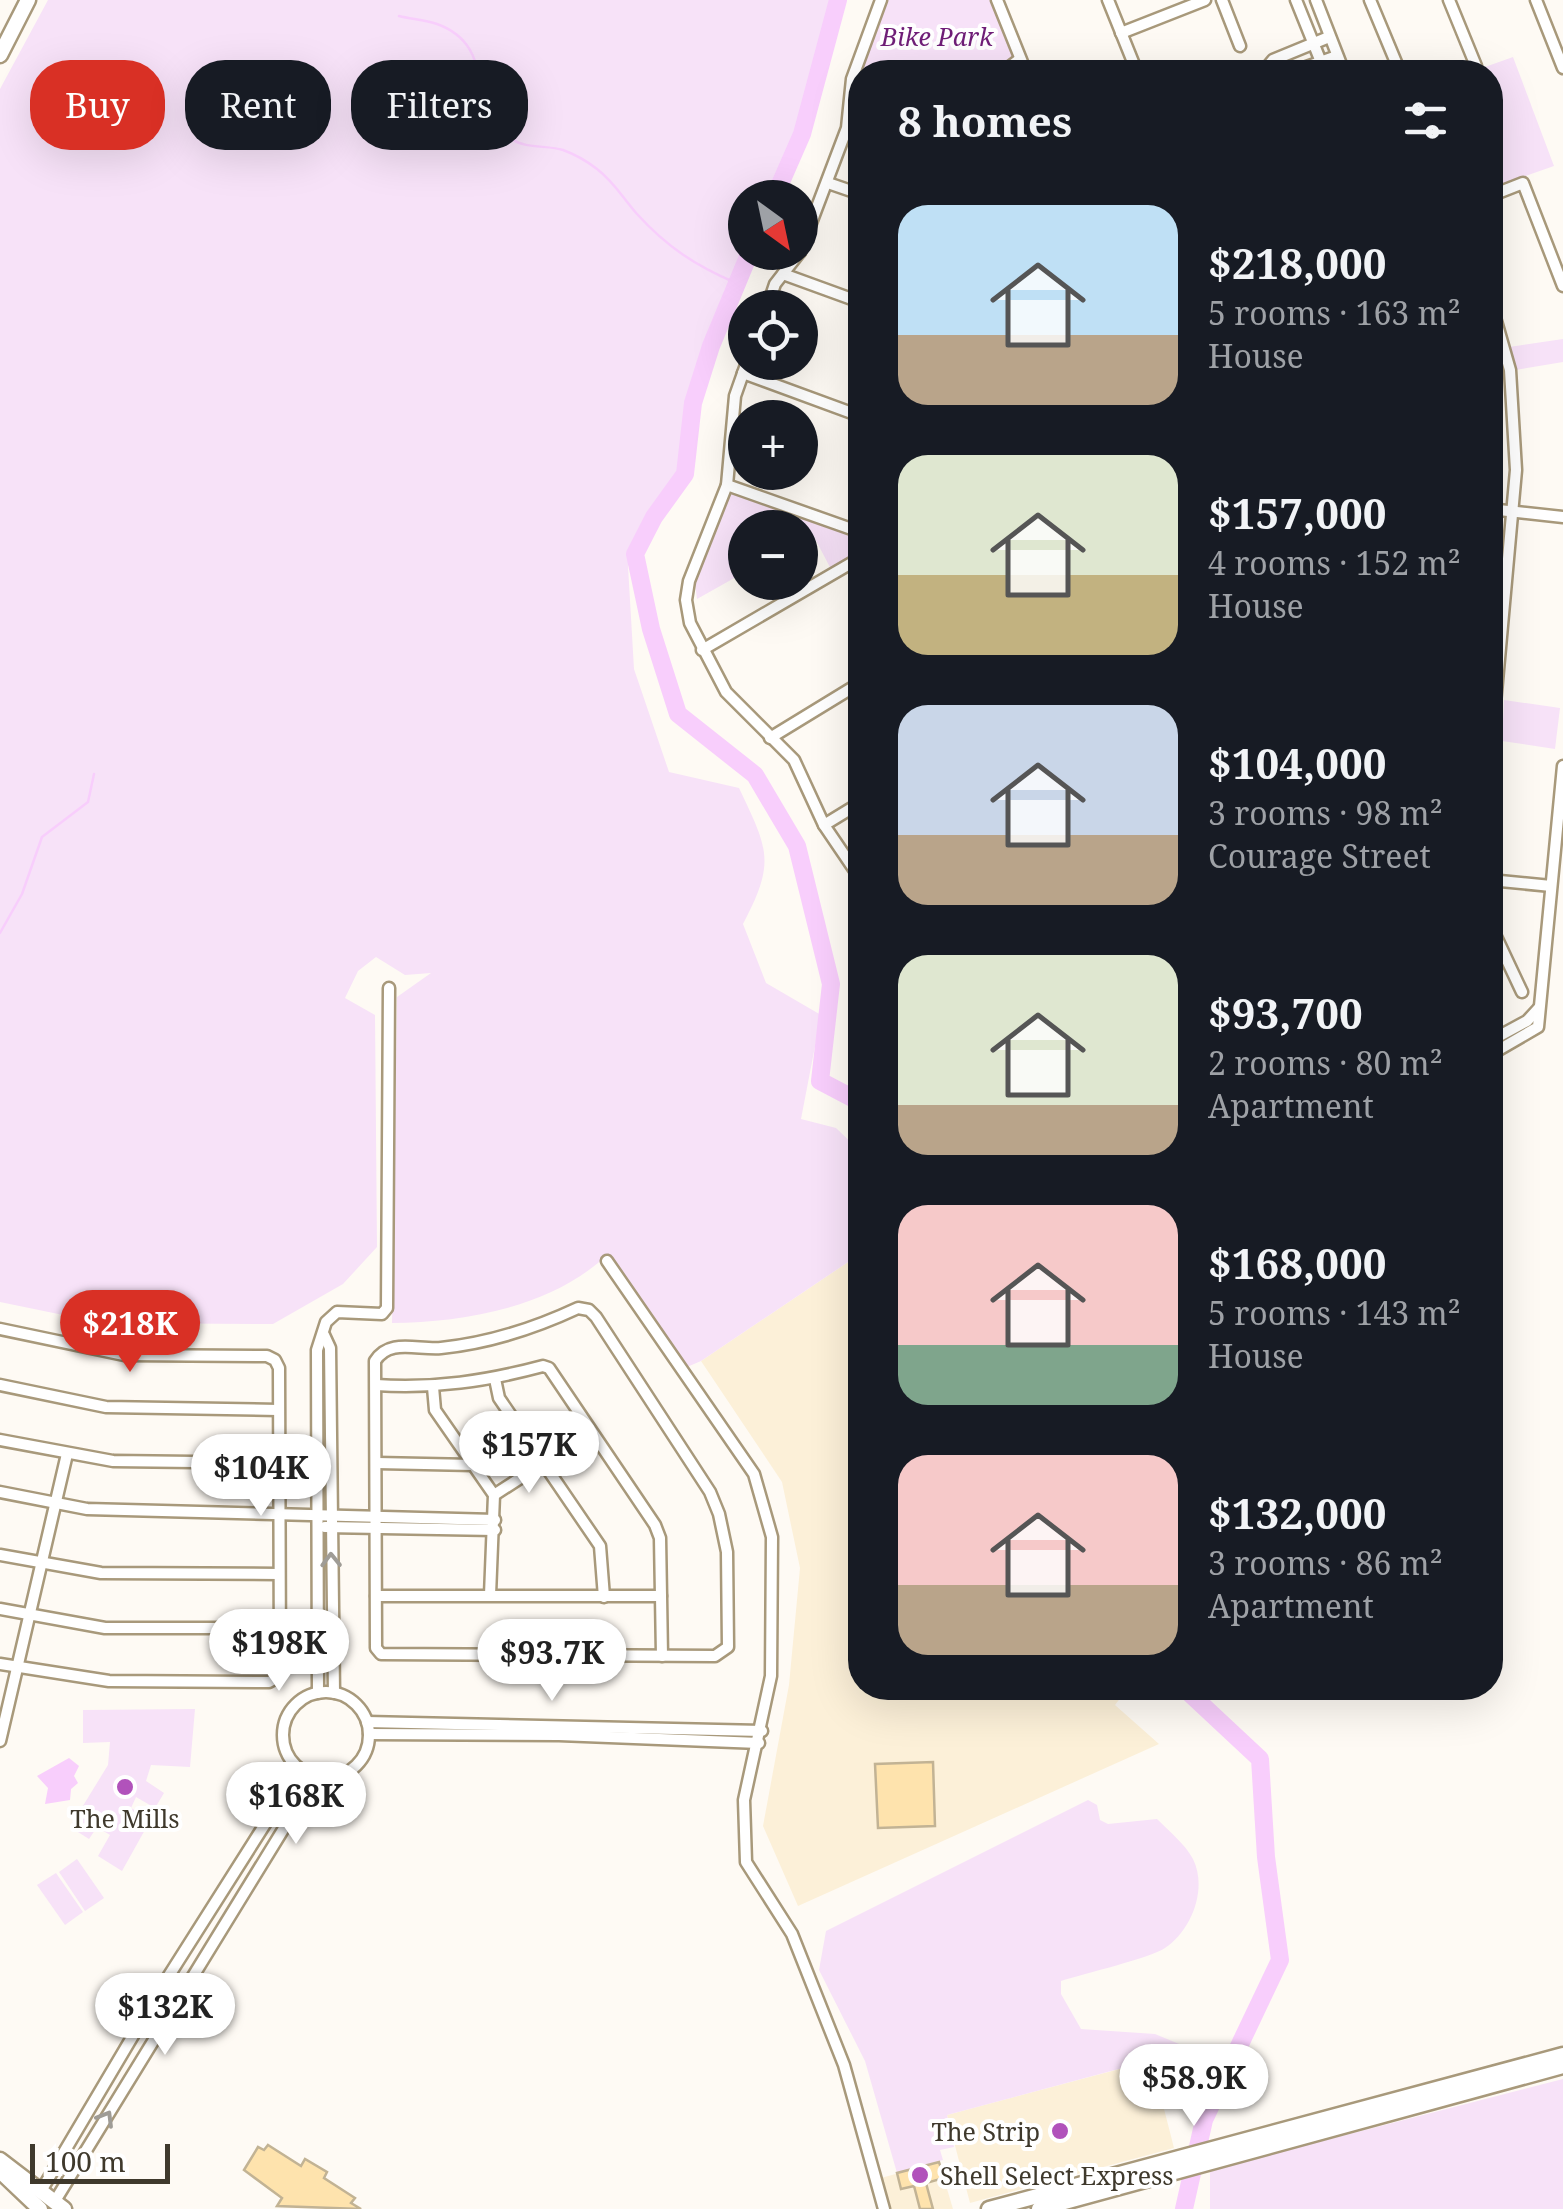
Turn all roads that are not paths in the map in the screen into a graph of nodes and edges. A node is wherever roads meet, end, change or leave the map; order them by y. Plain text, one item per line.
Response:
1 (28, 0) edge
2 (881, 0) edge
3 (996, 0) edge
4 (1108, 0) edge
5 (1205, 0) edge
6 (1222, 0) edge
7 (1296, 0) edge
8 (1316, 0) edge
9 (1370, 0) edge
10 (1450, 0) edge
11 (1536, 0) edge
12 (1121, 32) junction
13 (1563, 33) edge
14 (1329, 37) junction
15 (1550, 37) junction
16 (1313, 44) junction
17 (1240, 46) dead end
18 (0, 55) edge
19 (1336, 56) junction
20 (1020, 59) edge
21 (862, 60) edge
22 (1132, 60) edge
23 (1273, 60) edge
24 (1319, 60) edge
25 (1331, 60) edge
26 (1338, 60) edge
27 (1395, 60) edge
28 (1474, 60) edge
29 (1563, 68) edge
30 (848, 119) edge
31 (828, 184) junction
32 (848, 190) edge
33 (1503, 190) edge
34 (818, 208) edge
35 (786, 270) edge
36 (783, 274) junction
37 (1563, 286) edge
38 (775, 290) edge
39 (848, 298) edge
40 (1503, 346) edge
41 (774, 380) edge
42 (848, 411) edge
43 (728, 485) edge
44 (742, 490) edge
45 (1503, 511) edge
46 (1513, 512) junction
47 (1563, 517) edge
48 (848, 528) edge
49 (848, 565) edge
50 (1503, 619) edge
51 (702, 650) junction
52 (848, 691) edge
53 (770, 738) junction
54 (1563, 766) edge
55 (848, 810) edge
56 (824, 825) junction
57 (848, 860) edge
58 (1503, 881) edge
59 (1551, 886) junction
60 (1503, 952) edge
61 (389, 988) dead end
62 (1522, 992) dead end
63 (1503, 1040) edge
64 (607, 1261) dead end
65 (0, 1329) edge
66 (495, 1378) junction
67 (0, 1384) edge
68 (376, 1386) junction
69 (434, 1387) junction
70 (278, 1410) junction
71 (0, 1440) edge
72 (67, 1454) junction
73 (279, 1463) junction
74 (377, 1464) junction
75 (542, 1464) junction
76 (473, 1465) junction
77 (0, 1492) edge
78 (494, 1496) junction
79 (52, 1505) junction
80 (281, 1514) junction
81 (376, 1515) junction
82 (325, 1522) junction
83 (495, 1525) junction
84 (376, 1528) junction
85 (0, 1554) edge
86 (42, 1564) junction
87 (280, 1574) junction
88 (376, 1596) junction
89 (490, 1596) junction
90 (661, 1596) junction
91 (604, 1597) junction
92 (0, 1609) edge
93 (30, 1616) junction
94 (279, 1628) junction
95 (662, 1656) junction
96 (0, 1664) edge
97 (18, 1668) junction
98 (334, 1692) junction
99 (318, 1693) junction
100 (368, 1728) junction
101 (761, 1737) junction
102 (0, 1740) edge
103 (300, 1769) junction
104 (316, 1776) junction
105 (240, 1866) junction
106 (255, 1876) junction
107 (220, 1897) junction
108 (236, 1906) junction
109 (1563, 2055) edge
110 (1563, 2066) edge
111 (1226, 2150) junction
112 (0, 2160) edge
113 (1151, 2170) junction
114 (0, 2172) edge
115 (36, 2203) edge
116 (57, 2206) edge
117 (884, 2209) edge
118 (988, 2209) edge
119 (1039, 2209) edge

1 - 18 street
2 - 21 street
3 - 20 street
4 - 12 street
5 - 12 street
6 - 17 street
7 - 16 street
8 - 14 street
9 - 27 street
10 - 28 street
11 - 15 street
12 - 22 street
13 - 15 street
14 - 16 street
14 - 19 street
15 - 29 street
16 - 23 street
16 - 24 street
19 - 25 street
19 - 26 street
30 - 31 street
31 - 32 street
31 - 34 street
33 - 37 street
35 - 36 street
36 - 38 street
36 - 39 street
40 - 46 street
41 - 42 street
43 - 51 street
44 - 48 street
45 - 46 street
46 - 47 street
46 - 50 street
49 - 51 street
51 - 53 street
52 - 53 street
53 - 56 street
54 - 59 street
55 - 56 street
56 - 57 street
58 - 59 street
59 - 63 street
60 - 62 street
61 - 82 street
64 - 101 street
65 - 70 street
66 - 69 street
66 - 75 street
66 - 90 street
67 - 70 street
68 - 69 street
68 - 74 street
68 - 95 street
69 - 76 street
70 - 73 street
71 - 72 street
72 - 73 street
72 - 79 street
73 - 80 street
74 - 76 street
74 - 81 street
75 - 78 street
75 - 91 street
76 - 78 street
77 - 79 street
78 - 83 street
79 - 80 street
79 - 86 street
80 - 82 street
80 - 87 street
81 - 82 street
81 - 83 street
81 - 84 street
82 - 84 street
98 -> 82 street
82 - 99 street
83 - 84 street
83 - 89 street
84 - 88 street
85 - 86 street
86 - 87 street
86 - 93 street
87 - 94 street
88 - 89 street
88 - 95 street
89 - 91 street
90 - 91 street
90 - 95 street
92 - 93 street
93 - 94 street
93 - 97 street
94 - 97 street
96 - 97 street
97 - 102 street
98 - 99 street
98 - 100 street
99 - 103 street
100 - 101 street
100 - 104 street
101 - 117 street
103 - 104 street
103 - 105 street
104 - 106 street
105 - 106 street
105 - 107 street
106 - 108 street
107 - 108 street
107 - 115 street
116 -> 108 street
109 - 111 street
110 - 111 street
111 - 113 street
112 - 115 street
113 - 118 street
113 - 119 street
114 - 115 street
115 - 116 street

